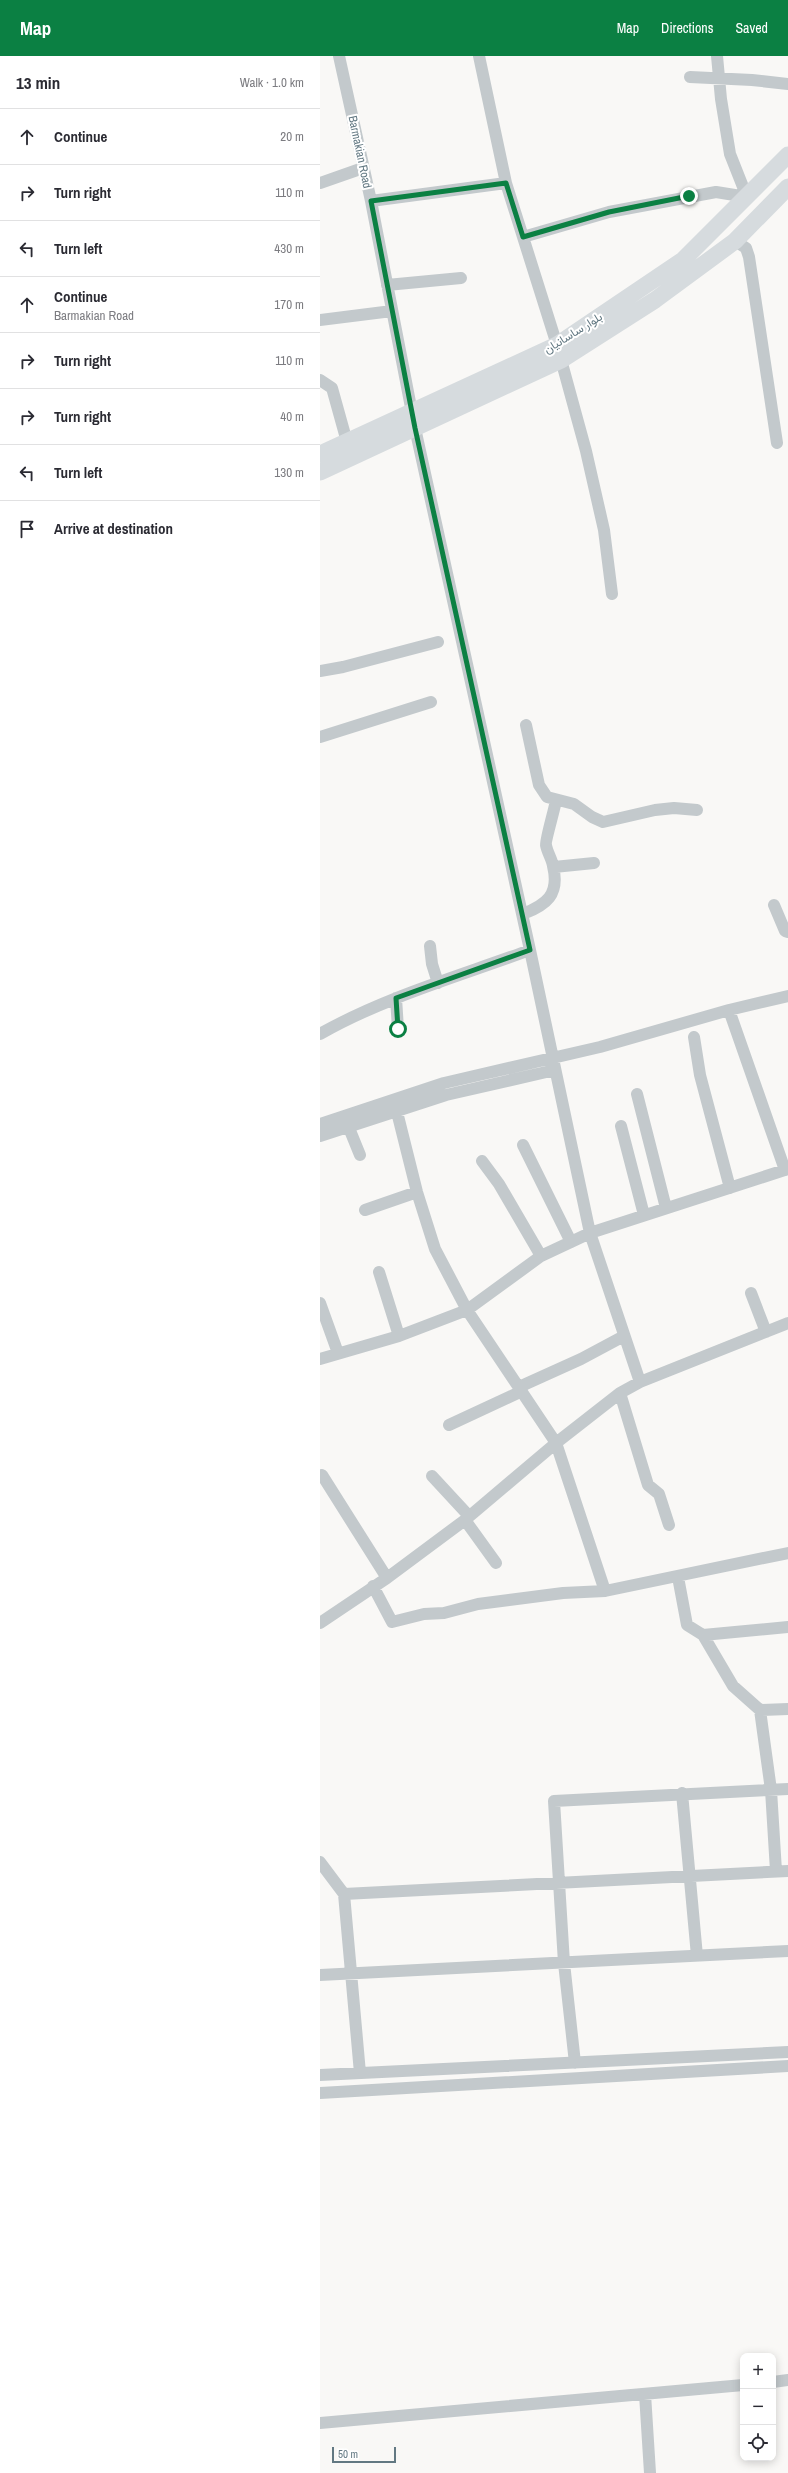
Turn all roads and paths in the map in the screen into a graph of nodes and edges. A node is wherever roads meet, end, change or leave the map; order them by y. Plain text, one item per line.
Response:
1 (339, 56) edge
2 (479, 56) edge
3 (716, 56) edge
4 (690, 77) dead end
5 (721, 79) junction
6 (788, 84) edge
7 (788, 155) edge
8 (363, 168) junction
9 (320, 183) edge
10 (506, 183) junction
11 (788, 187) edge
12 (747, 196) junction
13 (371, 201) junction
14 (523, 237) junction
15 (735, 241) junction
16 (461, 278) dead end
17 (387, 285) junction
18 (392, 310) junction
19 (320, 320) edge
20 (559, 353) junction
21 (320, 380) edge
22 (413, 421) junction
23 (347, 442) junction
24 (778, 443) dead end
25 (320, 454) edge
26 (320, 472) edge
27 (612, 594) dead end
28 (438, 642) dead end
29 (320, 671) edge
30 (430, 702) dead end
31 (526, 724) dead end
32 (320, 737) edge
33 (556, 800) junction
34 (697, 810) dead end
35 (594, 862) dead end
36 (554, 867) junction
37 (774, 905) dead end
38 (523, 914) junction
39 (788, 932) edge
40 (430, 946) dead end
41 (530, 950) junction
42 (438, 983) junction
43 (788, 996) edge
44 (396, 998) junction
45 (729, 1010) junction
46 (398, 1029) dead end
47 (320, 1034) edge
48 (694, 1037) dead end
49 (552, 1057) junction
50 (555, 1070) junction
51 (637, 1094) dead end
52 (398, 1112) junction
53 (320, 1124) edge
54 (621, 1126) dead end
55 (349, 1128) junction
56 (320, 1136) edge
57 (523, 1145) dead end
58 (360, 1155) dead end
59 (482, 1162) dead end
60 (786, 1170) edge
61 (730, 1188) junction
62 (417, 1192) junction
63 (666, 1208) junction
64 (365, 1210) dead end
65 (644, 1215) junction
66 (590, 1233) junction
67 (571, 1242) junction
68 (541, 1256) junction
69 (379, 1272) dead end
70 (751, 1293) dead end
71 (320, 1303) edge
72 (467, 1310) junction
73 (788, 1323) edge
74 (766, 1332) junction
75 (399, 1336) junction
76 (624, 1336) junction
77 (338, 1353) junction
78 (320, 1359) edge
79 (640, 1382) junction
80 (520, 1389) junction
81 (620, 1393) junction
82 (449, 1425) dead end
83 (556, 1443) junction
84 (322, 1475) dead end
85 (432, 1476) dead end
86 (467, 1518) junction
87 (669, 1525) dead end
88 (788, 1553) edge
89 (496, 1563) dead end
90 (678, 1577) junction
91 (387, 1578) junction
92 (373, 1586) junction
93 (605, 1591) junction
94 (320, 1623) edge
95 (788, 1627) edge
96 (703, 1635) junction
97 (788, 1709) edge
98 (760, 1710) junction
99 (788, 1789) edge
100 (771, 1790) junction
101 (682, 1793) junction
102 (320, 1862) edge
103 (776, 1871) junction
104 (788, 1871) edge
105 (690, 1875) junction
106 (558, 1882) junction
107 (344, 1894) junction
108 (788, 1951) edge
109 (697, 1956) junction
110 (564, 1963) junction
111 (352, 1974) junction
112 (320, 1975) edge
113 (788, 2052) edge
114 (575, 2063) junction
115 (788, 2066) edge
116 (360, 2073) junction
117 (320, 2075) edge
118 (320, 2093) edge
119 (788, 2380) edge
120 (776, 2382) edge
121 (740, 2385) edge
122 (645, 2394) junction
123 (320, 2422) edge
124 (650, 2473) edge

1 - 8 street, Barmakian Road
2 - 10 street
3 - 5 street
4 - 5 street
5 - 6 street
5 - 12 street
7 - 12 highway, بلوار ساسانیان
8 - 9 street
8 - 13 street, Barmakian Road
10 - 13 street
10 - 14 street
11 - 15 highway, بلوار ساسانیان
12 - 14 street
12 - 20 highway, بلوار ساسانیان
13 - 17 street, Barmakian Road
14 - 20 street
15 - 20 highway, بلوار ساسانیان
15 - 24 street
16 - 17 street
17 - 18 street, Barmakian Road
18 - 19 street
18 - 22 street, Barmakian Road
20 - 22 highway, بلوار ساسانیان
20 - 27 street
21 - 23 street
22 - 23 highway, بلوار ساسانیان
22 - 26 highway, بلوار ساسانیان
22 - 38 street, Barmakian Road
23 - 25 highway, بلوار ساسانیان
28 - 29 street
30 - 32 street
31 - 33 street
33 - 34 street
33 - 36 street
35 - 36 street
36 - 38 street
37 - 39 street
38 - 41 street, Barmakian Road
40 - 42 street
41 - 42 street
41 - 49 street, Barmakian Road
42 - 44 street
43 - 45 street
44 - 46 street
44 - 47 street
45 - 49 street
45 - 60 street
48 - 61 street
49 - 50 street, Barmakian Road
49 - 53 street
50 - 52 street
50 - 66 street, Barmakian Road
51 - 63 street
52 - 55 street
52 - 62 street
54 - 65 street
55 - 56 street
55 - 58 street
57 - 67 street
59 - 68 street
60 - 61 street
61 - 63 street
62 - 64 street
62 - 72 street
63 - 65 street
65 - 66 street
66 - 67 street
66 - 76 street, Barmakian Road
67 - 68 street
68 - 72 street
69 - 75 street
70 - 74 street
71 - 77 street
72 - 75 street
72 - 80 street
73 - 74 street
74 - 79 street
75 - 77 street
76 - 79 street, Barmakian Road
76 - 80 street
77 - 78 street
79 - 81 street
80 - 82 street
80 - 83 street
81 - 83 street
81 - 87 street
83 - 86 street
83 - 93 street
84 - 91 street
85 - 86 street
86 - 89 street
86 - 91 street
88 - 90 street
90 - 93 street
90 - 96 street
91 - 92 street
92 - 93 street
92 - 94 street
95 - 96 street
96 - 98 street
97 - 98 street
98 - 100 street
99 - 100 street
100 - 101 street
100 - 103 street
101 - 105 street
101 - 106 street
102 - 107 street
103 - 104 street
103 - 105 street
105 - 106 street
105 - 109 street
106 - 107 street
106 - 110 street
107 - 111 street
108 - 109 street
109 - 110 street
110 - 111 street
110 - 114 street
111 - 112 street
111 - 116 street
113 - 114 street
114 - 116 street
115 - 118 street
116 - 117 street
119 - 120 street
121 - 122 street
122 - 123 street
122 - 124 street

